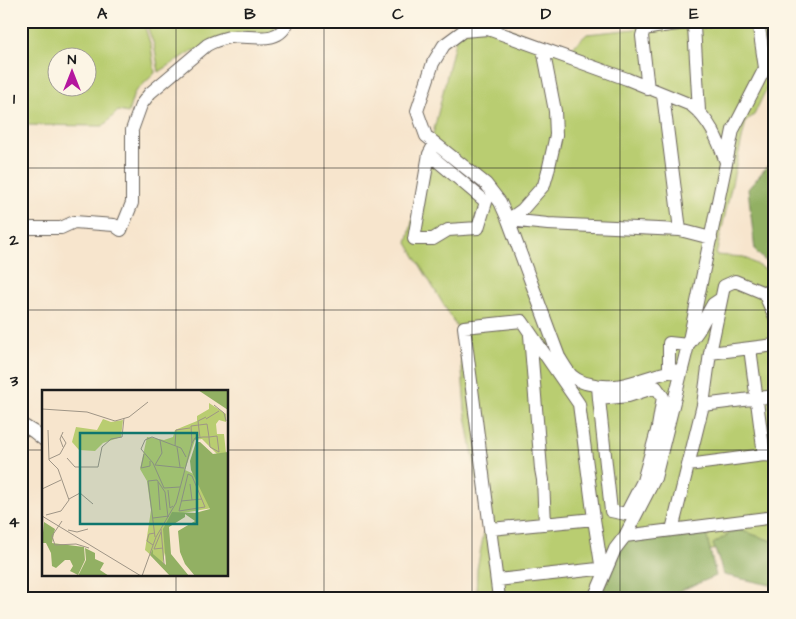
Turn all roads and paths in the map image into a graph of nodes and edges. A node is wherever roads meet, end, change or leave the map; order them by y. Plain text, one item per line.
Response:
1 (288, 21) edge
2 (714, 21) edge
3 (758, 21) edge
4 (662, 24) edge
5 (694, 26) dead end
6 (543, 50) junction
7 (775, 52) edge
8 (765, 68) junction
9 (648, 89) junction
10 (663, 95) junction
11 (699, 111) junction
12 (432, 149) junction
13 (726, 162) junction
14 (508, 220) junction
15 (21, 228) edge
16 (680, 230) junction
17 (711, 238) junction
18 (764, 293) junction
19 (721, 298) junction
20 (775, 302) edge
21 (775, 317) edge
22 (530, 333) junction
23 (688, 345) junction
24 (775, 345) edge
25 (750, 348) junction
26 (710, 353) junction
27 (674, 371) junction
28 (598, 386) junction
29 (775, 396) edge
30 (599, 399) junction
31 (756, 399) junction
32 (703, 405) junction
33 (21, 424) edge
34 (42, 438) edge
35 (770, 455) edge
36 (688, 465) junction
37 (775, 517) edge
38 (594, 519) junction
39 (545, 524) junction
40 (492, 530) junction
41 (672, 530) junction
42 (625, 536) junction
43 (604, 571) junction
44 (497, 580) junction
45 (499, 598) edge
46 (594, 598) edge

1 - 15 street
2 - 4 street
3 - 8 street
4 - 9 street
5 - 11 street
6 - 9 street
6 - 12 street
6 - 14 street
7 - 8 street
8 - 13 street
9 - 10 street
10 - 11 street
10 - 16 street
11 - 13 street
12 - 12 street
12 - 14 street
13 - 17 street
14 - 16 street
14 - 28 street
16 - 17 street
17 - 23 street
18 - 19 street
18 - 20 street
18 - 21 street
19 - 23 street
19 - 26 street
22 - 38 street
22 - 39 street
22 - 40 street
23 - 27 street
23 - 27 street
24 - 25 street
25 - 26 street
25 - 31 street
26 - 32 street
27 - 28 street
27 - 42 street
28 - 30 street
29 - 31 street
30 - 30 street
31 - 32 street
31 - 35 street
32 - 36 street
33 - 34 street
35 - 36 street
36 - 41 street
37 - 41 street
38 - 39 street
38 - 43 street
39 - 40 street
40 - 44 street
41 - 42 street
42 - 43 street
43 - 44 street
43 - 46 street
44 - 45 street

